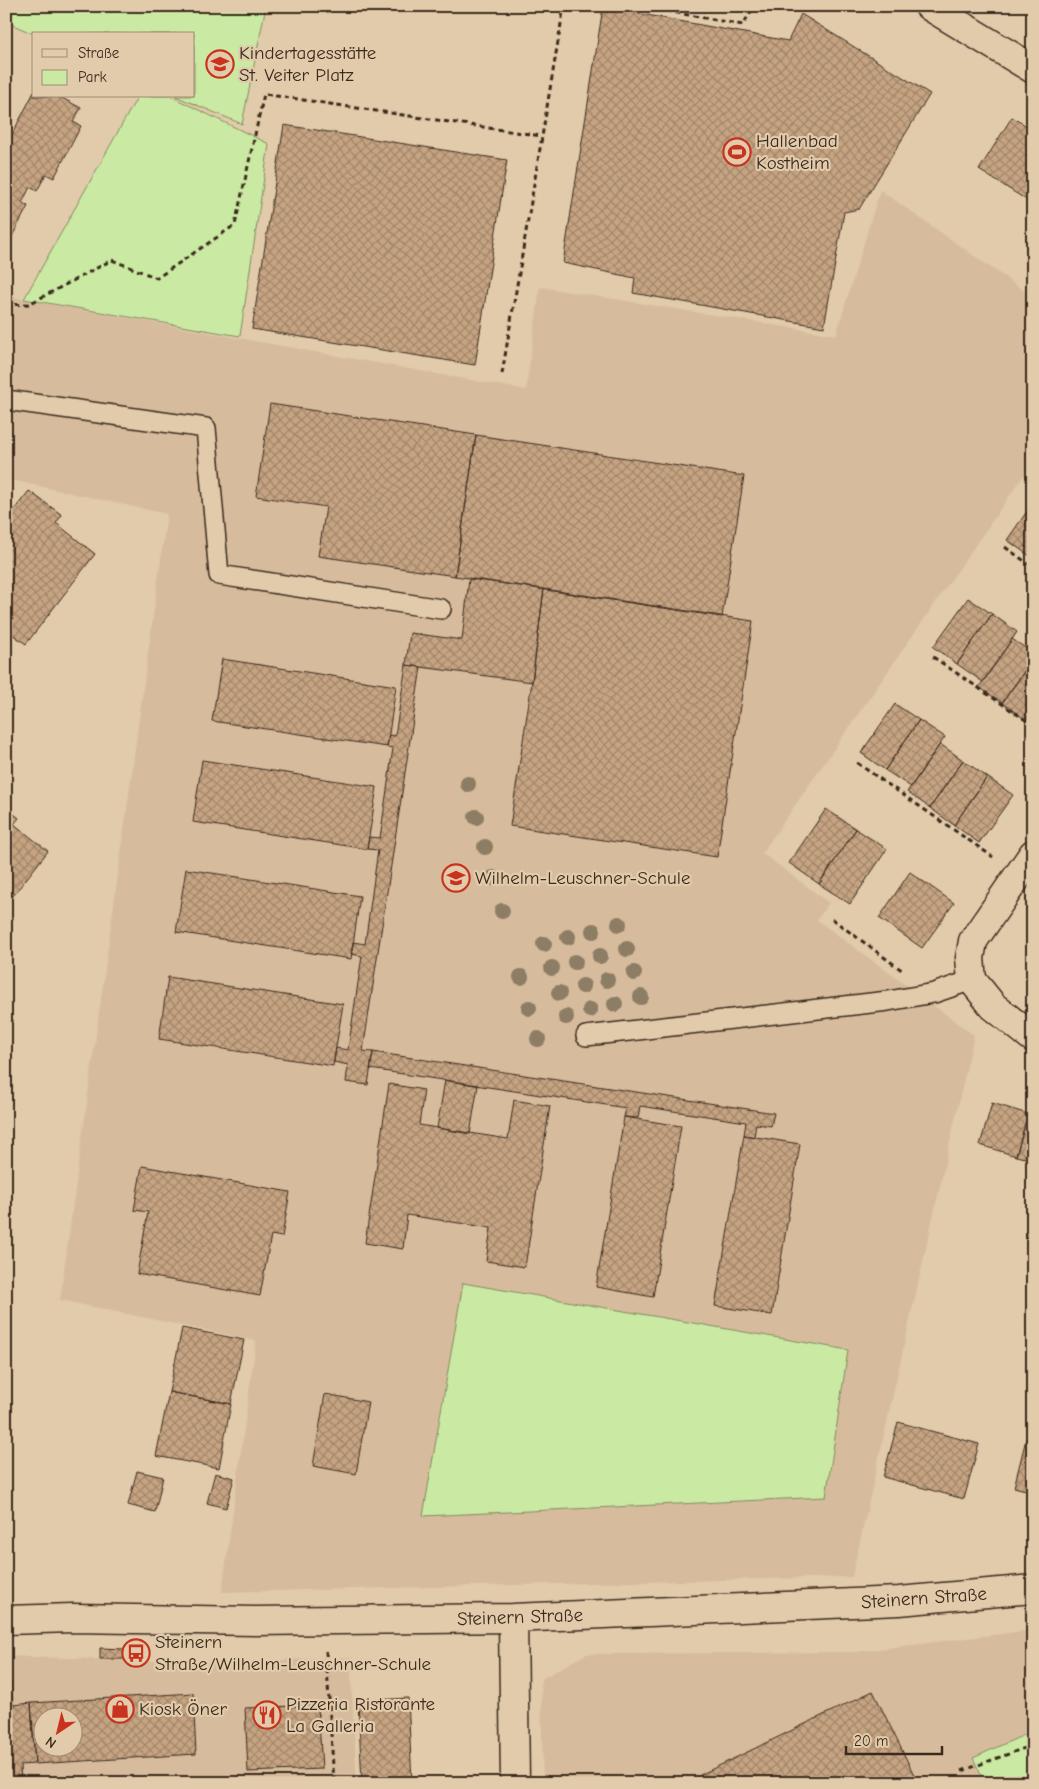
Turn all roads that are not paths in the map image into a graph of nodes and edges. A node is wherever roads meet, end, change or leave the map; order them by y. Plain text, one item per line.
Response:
1 (929, 6) edge
2 (1033, 69) edge
3 (6, 400) edge
4 (441, 610) dead end
5 (1026, 864) edge
6 (972, 980) junction
7 (586, 1036) dead end
8 (1033, 1038) edge
9 (1033, 1589) edge
10 (513, 1618) junction
11 (6, 1620) edge
12 (515, 1783) edge

1 - 2 street
3 - 4 lane
5 - 6 street
6 - 7 lane
6 - 8 street
9 - 10 street, Steinern Straße
10 - 11 street, Steinern Straße
10 - 12 street

